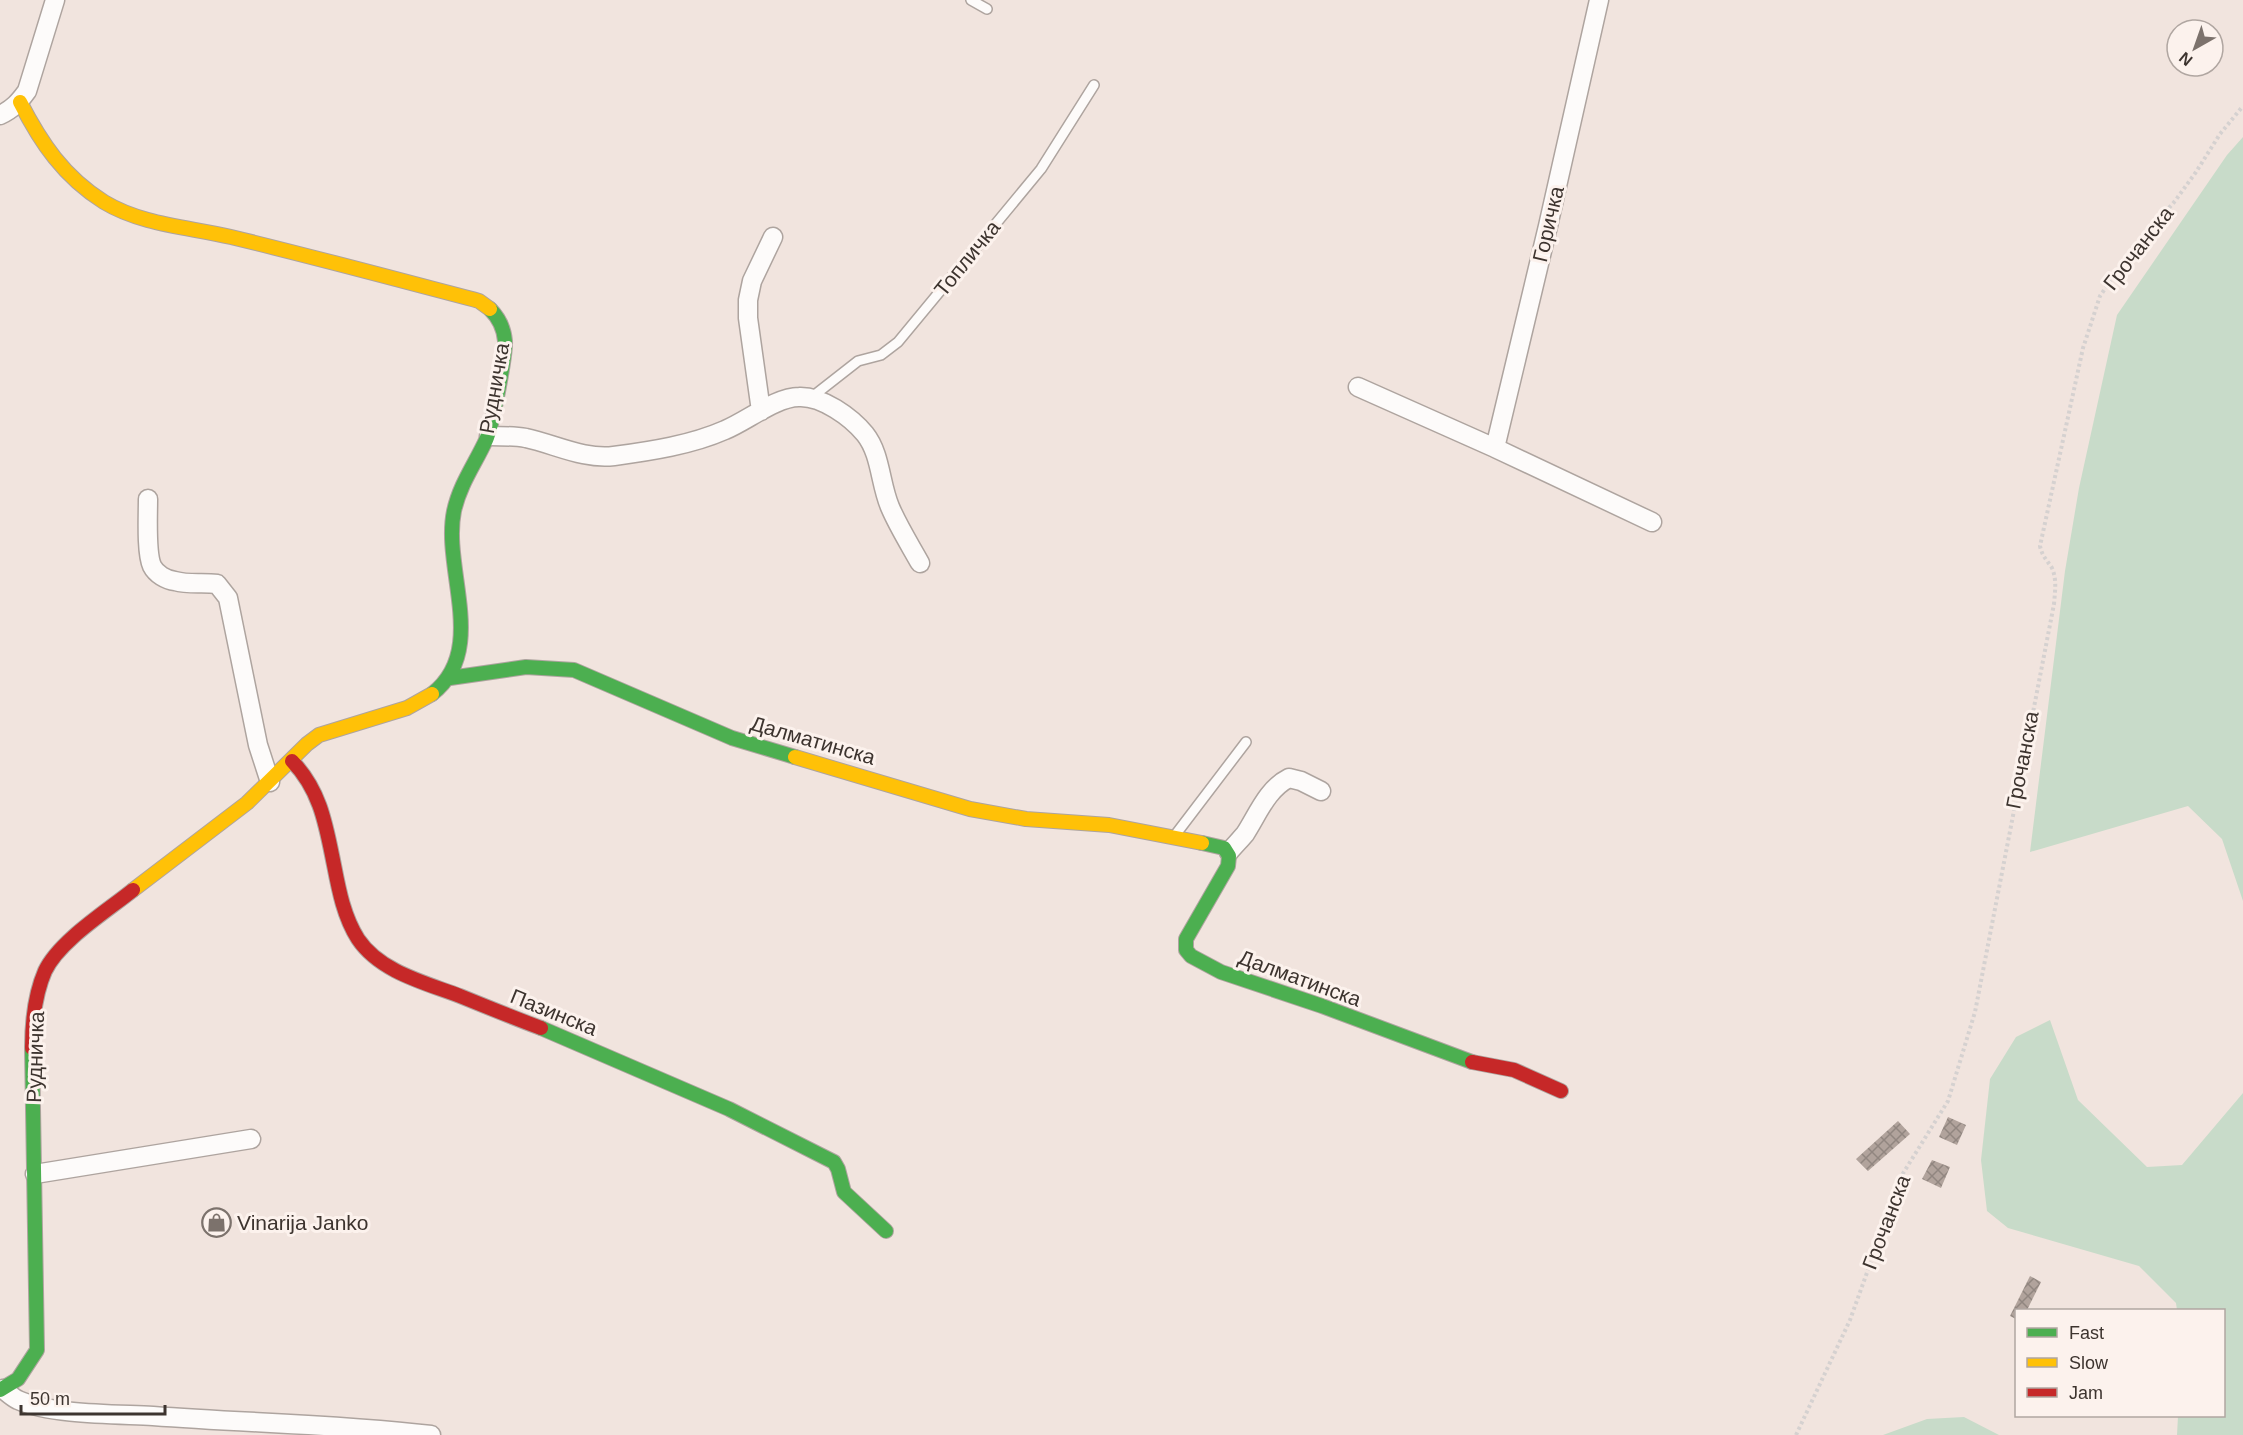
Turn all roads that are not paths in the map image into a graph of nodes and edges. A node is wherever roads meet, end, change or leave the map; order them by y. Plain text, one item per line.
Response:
1 (55, 0) edge
2 (971, 0) edge
3 (1598, 0) edge
4 (987, 9) dead end
5 (1094, 85) dead end
6 (20, 102) junction
7 (0, 115) edge
8 (773, 237) dead end
9 (1358, 387) dead end
10 (810, 398) junction
11 (761, 411) junction
12 (489, 436) junction
13 (1495, 448) junction
14 (148, 500) dead end
15 (1652, 522) dead end
16 (920, 563) dead end
17 (450, 678) junction
18 (1246, 742) dead end
19 (292, 761) junction
20 (270, 782) junction
21 (1321, 791) dead end
22 (1174, 836) junction
23 (1229, 852) junction
24 (1561, 1091) dead end
25 (251, 1139) dead end
26 (35, 1174) junction
27 (886, 1231) dead end
28 (1, 1390) edge
29 (431, 1435) edge

1 - 6 street
2 - 4 lane
3 - 13 street, Горичка
5 - 10 lane, Топличка
6 - 7 street
6 - 12 street, Рудничка
8 - 11 street
9 - 13 street
10 - 11 street, Топличка
10 - 16 street
11 - 12 street, Топличка
12 - 17 street, Рудничка
13 - 15 street
14 - 20 street
17 - 19 street, Рудничка
17 - 22 street, Далматинска
18 - 22 lane
19 - 20 street, Рудничка
19 - 27 street, Пазинска
20 - 26 street, Рудничка
21 - 23 street
22 - 23 street, Далматинска
23 - 24 street, Далматинска
25 - 26 street
26 - 28 street, Рудничка
28 - 29 street

